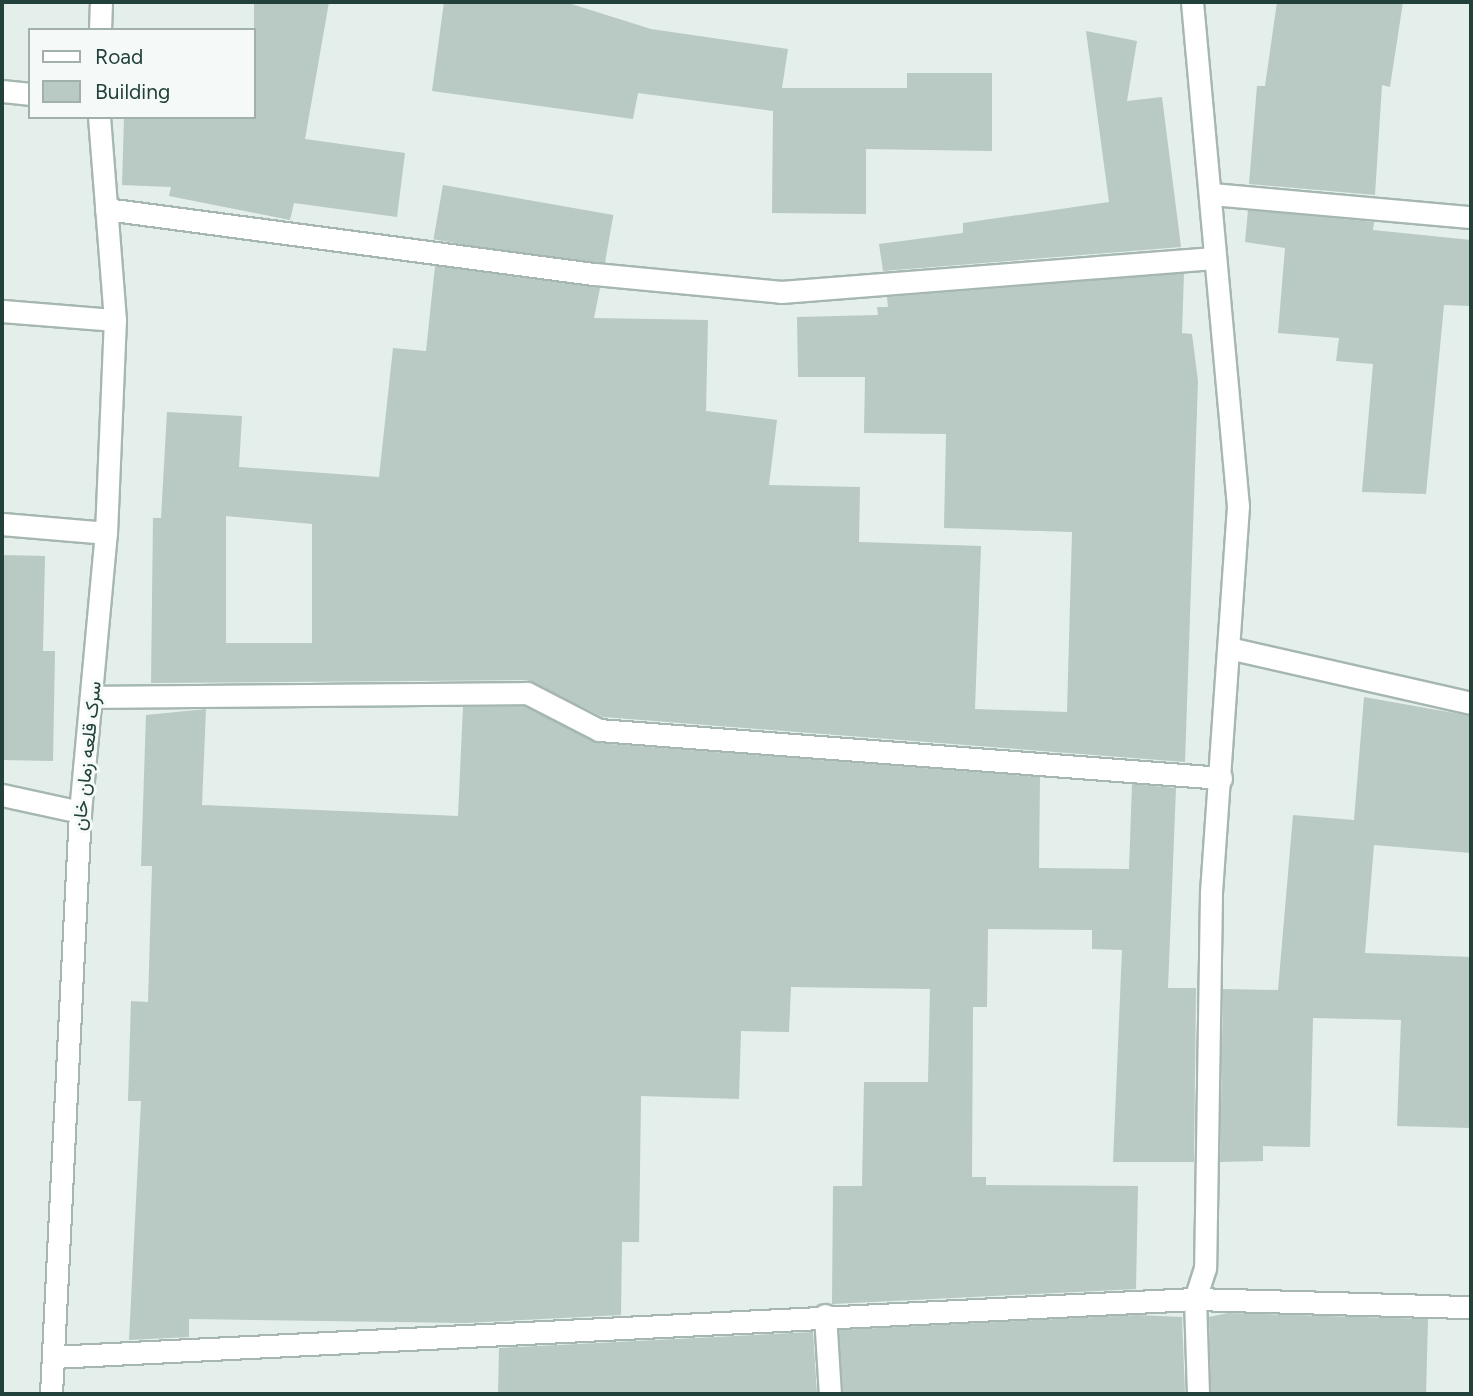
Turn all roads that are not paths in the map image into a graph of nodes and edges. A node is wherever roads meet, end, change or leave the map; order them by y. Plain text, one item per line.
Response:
1 (101, 2) edge
2 (1192, 2) edge
3 (100, 28) edge
4 (2, 91) edge
5 (28, 94) edge
6 (99, 119) edge
7 (1211, 194) junction
8 (106, 209) junction
9 (1471, 217) edge
10 (1211, 258) junction
11 (2, 312) edge
12 (115, 320) junction
13 (2, 524) edge
14 (106, 533) junction
15 (1229, 648) junction
16 (93, 696) junction
17 (1471, 703) edge
18 (1221, 778) junction
19 (2, 795) edge
20 (80, 812) junction
21 (1195, 1299) junction
22 (1471, 1307) edge
23 (825, 1315) junction
24 (53, 1357) junction
25 (51, 1394) edge
26 (830, 1394) edge
27 (1199, 1394) edge

1 - 3 street
2 - 7 street
4 - 5 street
6 - 8 street, سرک قلعه زمان خان
7 - 9 street
7 - 10 street
8 - 10 street
8 - 12 street, سرک قلعه زمان خان
10 - 15 street
11 - 12 street
12 - 14 street, سرک قلعه زمان خان
13 - 14 street
14 - 16 street, سرک قلعه زمان خان
15 - 17 street
15 - 18 street
16 - 18 street
16 - 20 street, سرک قلعه زمان خان
18 - 21 street
19 - 20 street
20 - 24 street, سرک قلعه زمان خان
21 - 22 street
21 - 23 street
21 - 27 street
23 - 24 street
23 - 26 street
24 - 25 street, سرک قلعه زمان خان

